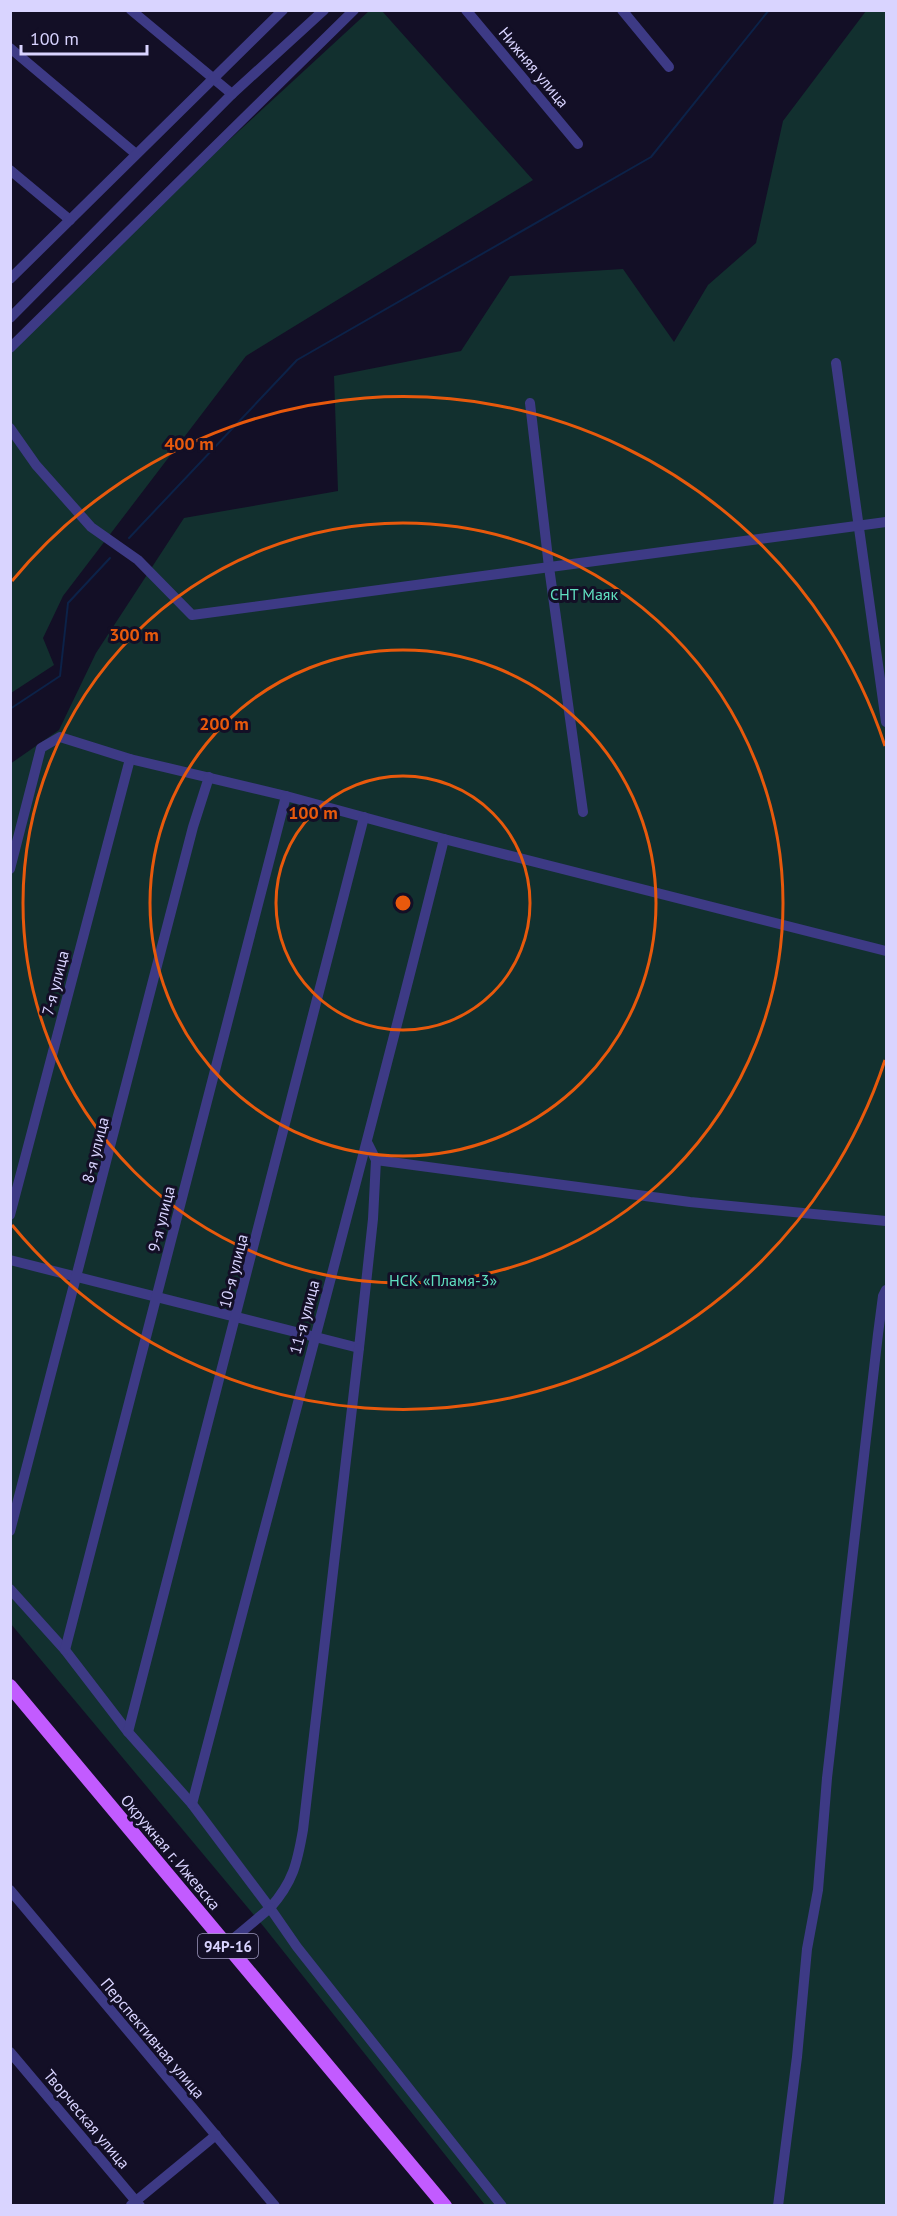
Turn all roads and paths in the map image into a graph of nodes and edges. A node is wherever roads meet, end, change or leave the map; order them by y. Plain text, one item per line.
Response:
1 (131, 10) edge
2 (283, 10) edge
3 (324, 10) edge
4 (354, 10) edge
5 (466, 10) edge
6 (622, 10) edge
7 (10, 48) edge
8 (669, 67) dead end
9 (213, 79) junction
10 (232, 94) junction
11 (578, 144) dead end
12 (136, 154) junction
13 (10, 170) edge
14 (70, 220) junction
15 (10, 279) edge
16 (10, 318) edge
17 (10, 348) edge
18 (836, 363) dead end
19 (530, 403) dead end
20 (10, 428) edge
21 (886, 522) edge
22 (860, 525) junction
23 (549, 567) junction
24 (886, 722) edge
25 (130, 759) junction
26 (208, 777) junction
27 (286, 795) junction
28 (583, 813) dead end
29 (364, 818) junction
30 (444, 839) junction
31 (10, 869) edge
32 (886, 951) edge
33 (368, 1144) junction
34 (376, 1160) junction
35 (10, 1215) edge
36 (886, 1221) edge
37 (10, 1260) edge
38 (78, 1277) junction
39 (886, 1290) edge
40 (157, 1297) junction
41 (236, 1318) junction
42 (314, 1336) junction
43 (359, 1348) junction
44 (10, 1531) edge
45 (10, 1589) edge
46 (65, 1650) junction
47 (10, 1686) edge
48 (128, 1732) junction
49 (192, 1804) junction
50 (10, 1890) edge
51 (270, 1908) junction
52 (227, 1944) junction
53 (10, 2052) edge
54 (216, 2135) junction
55 (136, 2204) edge
56 (275, 2205) edge
57 (445, 2205) edge
58 (502, 2205) edge
59 (778, 2205) edge

1 - 9 street
2 - 9 street
3 - 10 street
4 - 17 street
5 - 11 street, Нижняя улица
6 - 8 street
7 - 12 street
9 - 10 street
9 - 12 street
10 - 16 street
12 - 14 street
13 - 14 street
14 - 15 street
18 - 22 street
19 - 23 street
20 - 23 street
21 - 22 street
22 - 23 street
22 - 24 street
23 - 28 street
25 - 26 street
25 - 31 street
25 - 35 street, 7-я улица
26 - 27 street
26 - 38 street, 8-я улица
27 - 29 street
27 - 40 street, 9-я улица
29 - 30 street
29 - 41 street, 10-я улица
30 - 32 street
30 - 33 street, 11-я улица
33 - 34 street
33 - 42 street, 11-я улица
34 - 36 street
34 - 43 street
37 - 38 street
38 - 40 street
38 - 44 street, 8-я улица
39 - 59 street
40 - 41 street
40 - 46 street, 9-я улица
41 - 42 street
41 - 48 street, 10-я улица
42 - 43 street
42 - 49 street, 11-я улица
43 - 51 street
45 - 46 street
46 - 48 street
47 - 52 main road, Окружная г. Ижевска / 94Р-16
48 - 49 street
49 - 51 street
50 - 54 street, Перспективная улица
51 - 52 street
51 - 58 street
52 - 57 main road, Окружная г. Ижевска / 94Р-16
53 - 55 street, Творческая улица
54 - 55 street
54 - 56 street, Перспективная улица

